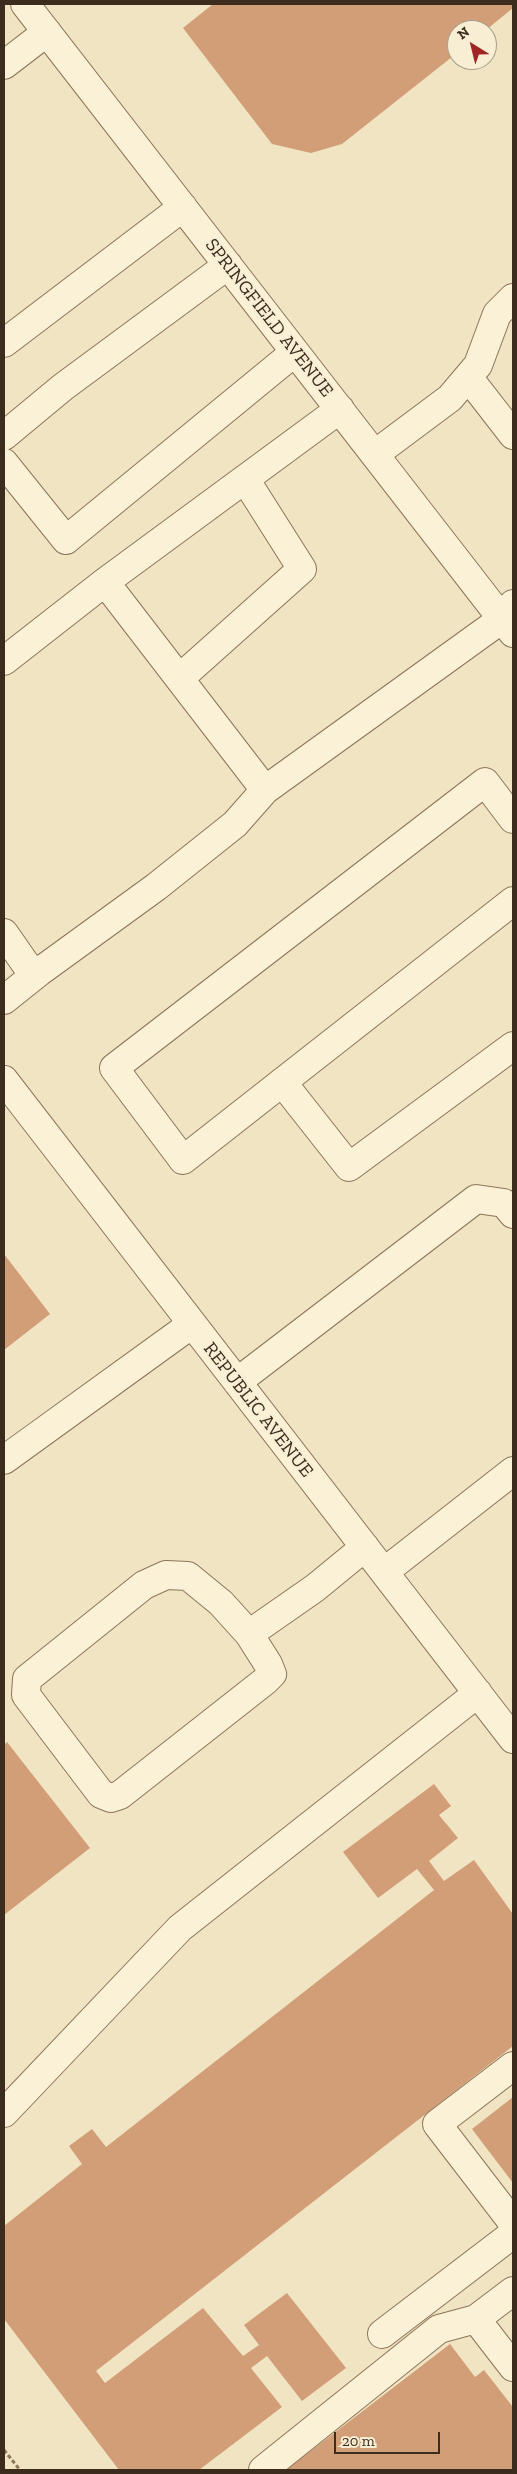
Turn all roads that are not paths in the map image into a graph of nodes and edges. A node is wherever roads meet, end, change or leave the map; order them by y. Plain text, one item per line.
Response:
1 (25, 4) edge
2 (47, 32) junction
3 (4, 65) edge
4 (183, 207) junction
5 (228, 265) junction
6 (513, 298) edge
7 (4, 343) edge
8 (295, 352) junction
9 (468, 376) junction
10 (340, 409) junction
11 (513, 435) edge
12 (4, 436) edge
13 (375, 454) junction
14 (4, 463) edge
15 (245, 479) junction
16 (105, 582) junction
17 (510, 619) edge
18 (4, 661) edge
19 (180, 678) junction
20 (265, 790) junction
21 (513, 818) edge
22 (513, 901) edge
23 (4, 933) edge
24 (39, 972) junction
25 (4, 1000) edge
26 (513, 1046) edge
27 (282, 1082) junction
28 (8, 1093) edge
29 (513, 1214) edge
30 (192, 1324) junction
31 (237, 1382) junction
32 (4, 1460) edge
33 (513, 1471) edge
34 (365, 1547) junction
35 (384, 1572) junction
36 (249, 1634) junction
37 (478, 1693) junction
38 (513, 1739) edge
39 (513, 2066) edge
40 (4, 2113) edge
41 (513, 2223) edge
42 (513, 2234) edge
43 (513, 2291) edge
44 (476, 2320) junction
45 (382, 2334) dead end
46 (513, 2367) edge
47 (263, 2470) edge

1 - 2 street, SPRINGFIELD AVENUE
2 - 3 street
2 - 4 street, SPRINGFIELD AVENUE
4 - 5 street, SPRINGFIELD AVENUE
4 - 7 street
5 - 8 street, SPRINGFIELD AVENUE
5 - 12 street
6 - 9 street
8 - 10 street, SPRINGFIELD AVENUE
8 - 14 street
9 - 11 street
9 - 13 street
10 - 13 street, SPRINGFIELD AVENUE
10 - 15 street
13 - 17 street, SPRINGFIELD AVENUE
15 - 16 street
15 - 19 street
16 - 18 street
16 - 19 street
17 - 20 street
19 - 20 street
20 - 24 street
21 - 27 street
22 - 27 street
23 - 24 street
24 - 25 street
26 - 27 street
28 - 30 street, REPUBLIC AVENUE
29 - 31 street
30 - 31 street, REPUBLIC AVENUE
30 - 32 street
31 - 34 street, REPUBLIC AVENUE
33 - 35 street
34 - 35 street, REPUBLIC AVENUE
34 - 36 street
35 - 37 street, REPUBLIC AVENUE
36 - 36 street
37 - 38 street, REPUBLIC AVENUE
37 - 40 street
39 - 41 street
42 - 45 street
43 - 44 street
44 - 46 street
44 - 47 street

